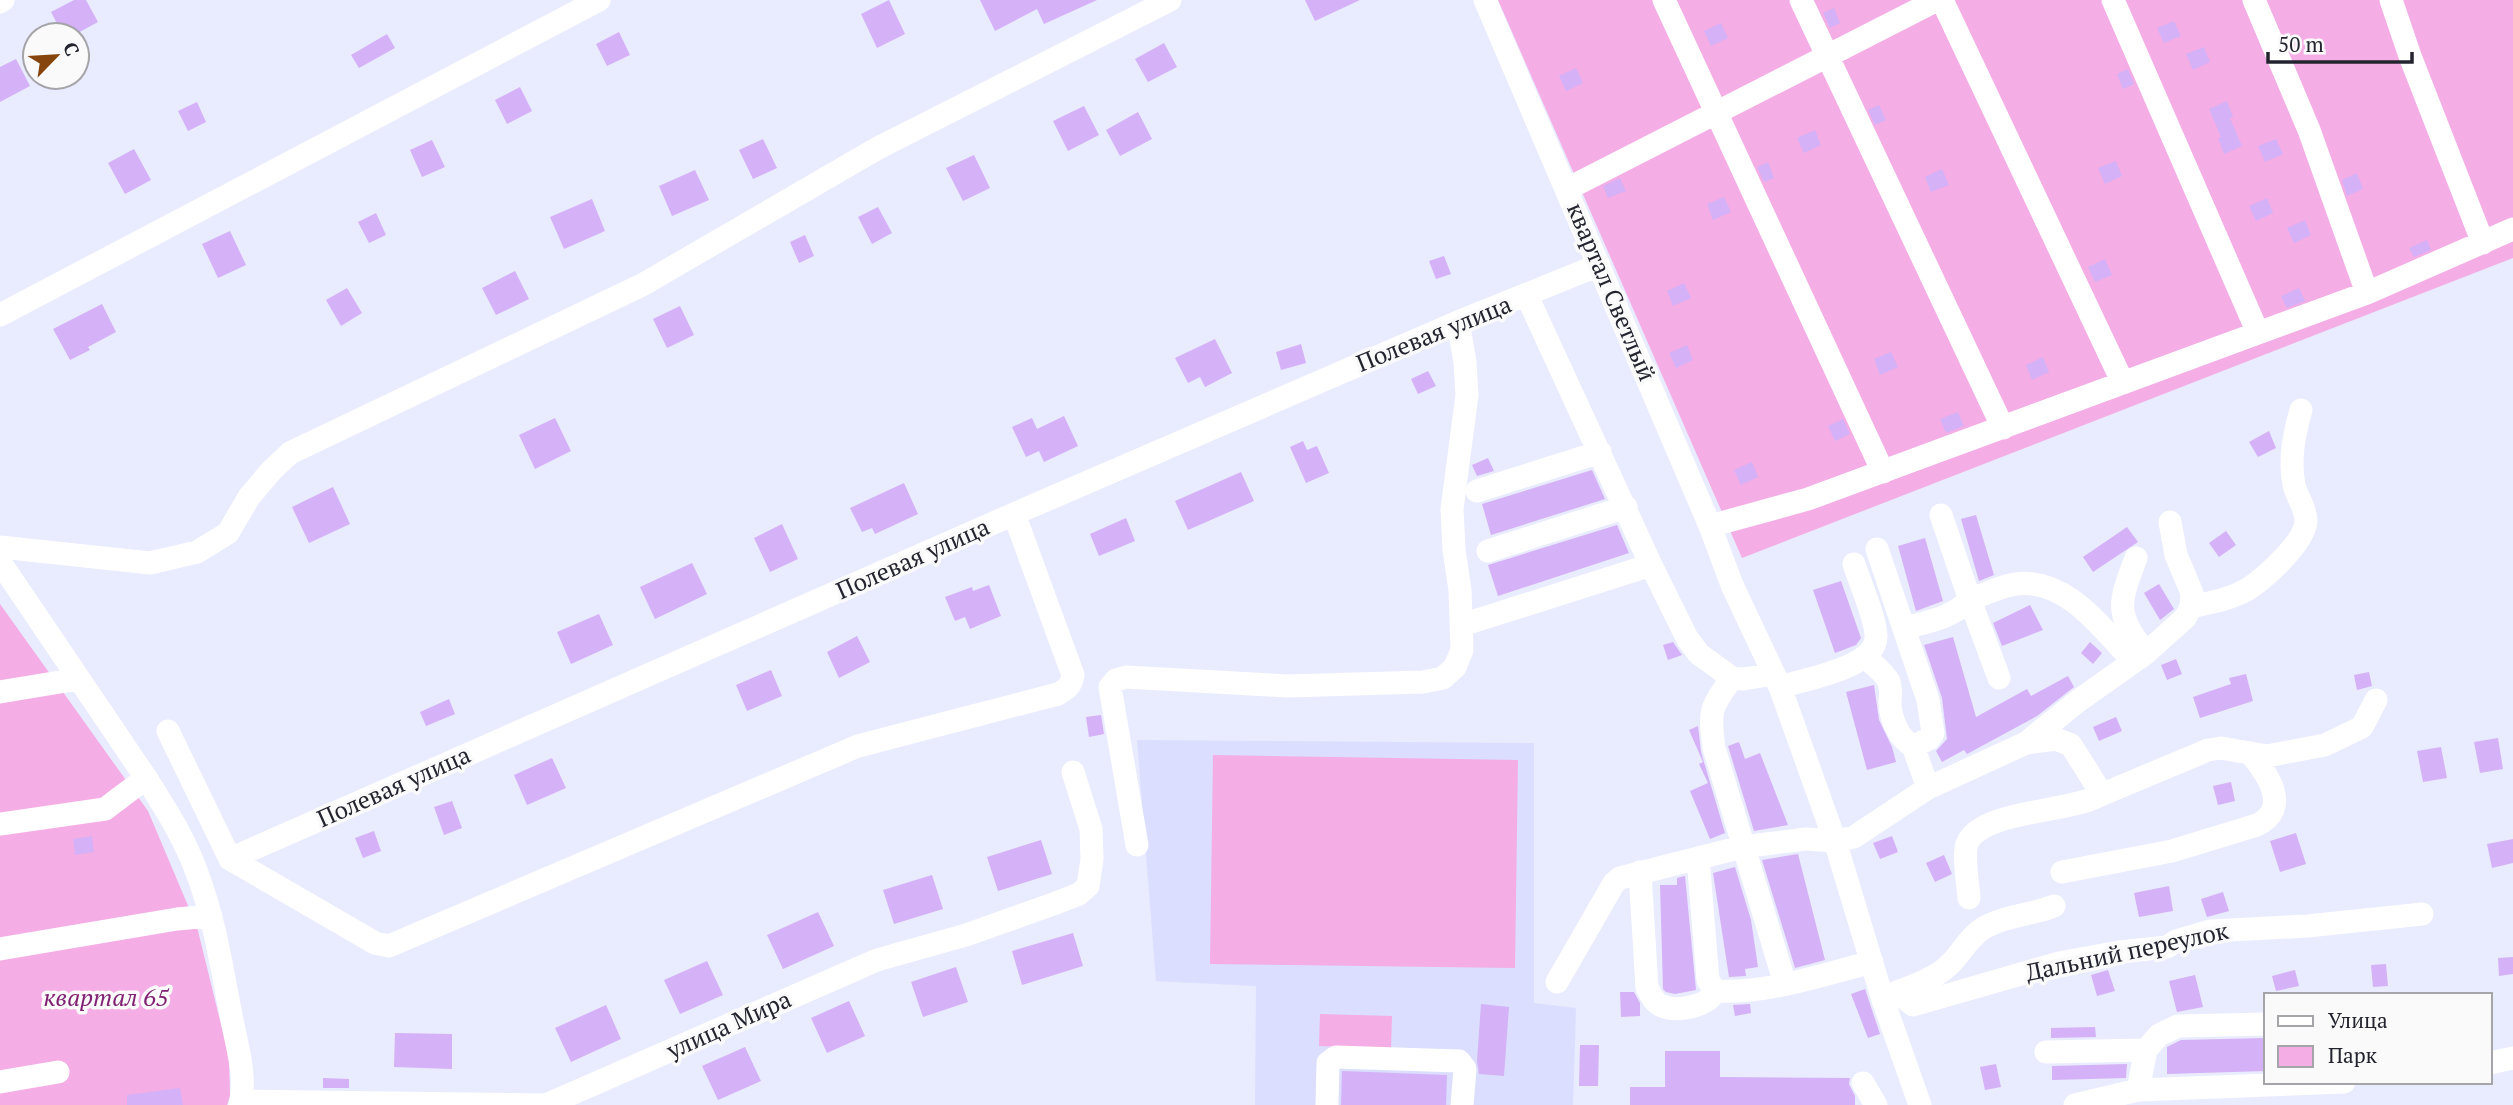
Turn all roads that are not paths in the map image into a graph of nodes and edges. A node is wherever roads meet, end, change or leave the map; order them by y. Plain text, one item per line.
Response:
1 (599, 0) edge
2 (1170, 0) edge
3 (1485, 0) edge
4 (1664, 0) edge
5 (1801, 0) edge
6 (1940, 0) edge
7 (2113, 0) edge
8 (2255, 0) edge
9 (2391, 0) edge
10 (1826, 56) junction
11 (1716, 112) junction
12 (1567, 189) junction
13 (2513, 229) edge
14 (2483, 243) junction
15 (1599, 265) junction
16 (2367, 293) junction
17 (1527, 296) junction
18 (0, 315) edge
19 (1458, 322) junction
20 (2258, 333) junction
21 (2123, 383) junction
22 (2301, 410) dead end
23 (2003, 428) junction
24 (1600, 452) junction
25 (1883, 472) junction
26 (1477, 491) dead end
27 (1626, 507) junction
28 (1014, 514) junction
29 (1941, 515) dead end
30 (2170, 522) dead end
31 (1710, 526) junction
32 (1877, 549) dead end
33 (1488, 551) dead end
34 (2136, 558) dead end
35 (0, 559) edge
36 (1854, 564) dead end
37 (1651, 565) junction
38 (1970, 600) junction
39 (2191, 607) junction
40 (1462, 625) junction
41 (1904, 628) junction
42 (2139, 657) junction
43 (1866, 658) junction
44 (1731, 678) junction
45 (1999, 678) dead end
46 (78, 679) junction
47 (1777, 680) junction
48 (0, 692) edge
49 (2376, 701) dead end
50 (168, 731) dead end
51 (2026, 743) junction
52 (1913, 746) junction
53 (2250, 753) junction
54 (1073, 772) dead end
55 (146, 778) junction
56 (1928, 788) junction
57 (2096, 797) junction
58 (0, 824) edge
59 (1835, 841) junction
60 (1137, 845) dead end
61 (1742, 846) junction
62 (1698, 858) junction
63 (230, 859) junction
64 (1640, 872) junction
65 (2062, 872) dead end
66 (1969, 898) dead end
67 (2054, 906) dead end
68 (2422, 914) dead end
69 (211, 916) junction
70 (0, 949) edge
71 (1872, 962) junction
72 (1557, 982) dead end
73 (1785, 984) junction
74 (1715, 991) junction
75 (1890, 996) junction
76 (2264, 1024) edge
77 (2146, 1050) junction
78 (2046, 1052) dead end
79 (2513, 1058) edge
80 (2492, 1063) edge
81 (58, 1072) dead end
82 (0, 1082) edge
83 (1863, 1083) dead end
84 (2292, 1084) edge
85 (2138, 1090) junction
86 (241, 1103) edge
87 (1327, 1105) edge
88 (1462, 1105) edge
89 (1876, 1105) edge
90 (1920, 1105) edge
91 (2075, 1105) edge

1 - 18 street
2 - 35 street
3 - 12 street, квартал Светлый
4 - 11 street
5 - 10 street
6 - 10 street
6 - 21 street
7 - 20 street
8 - 16 street
9 - 14 street
10 - 11 street
10 - 23 street
11 - 12 street
11 - 25 street
12 - 15 street, квартал Светлый
13 - 14 street
14 - 16 street
15 - 17 street, Полевая улица
15 - 31 street, квартал Светлый
16 - 20 street
17 - 19 street, Полевая улица
17 - 24 street
19 - 28 street, Полевая улица
19 - 40 street
20 - 21 street
21 - 23 street
22 - 39 street
23 - 25 street
24 - 26 street
24 - 27 street
25 - 31 street
27 - 33 street
27 - 37 street
28 - 63 street, Полевая улица
28 - 63 street
29 - 38 street
30 - 39 street
31 - 47 street, квартал Светлый
32 - 41 street
34 - 42 street
35 - 46 street
36 - 43 street
37 - 40 street
37 - 44 street
38 - 41 street
38 - 42 street
38 - 45 street
39 - 42 street
40 - 60 street
41 - 52 street
42 - 51 street
43 - 47 street
43 - 52 street
44 - 47 street
44 - 61 street
46 - 48 street
46 - 55 street
47 - 59 street, квартал Светлый
49 - 53 street
50 - 63 street
51 - 56 street
51 - 57 street
52 - 56 street
53 - 57 street
53 - 65 street
54 - 86 street, улица Мира
55 - 58 street
55 - 69 street
56 - 59 street
57 - 66 street
59 - 61 street
59 - 71 street, квартал Светлый
61 - 62 street
61 - 73 street
62 - 64 street
62 - 74 street
64 - 72 street
64 - 74 street
67 - 75 street
68 - 75 street, Дальний переулок
69 - 70 street
69 - 86 street
71 - 73 street
71 - 75 street, квартал Светлый
73 - 74 street
75 - 90 street, квартал Светлый
76 - 77 street
77 - 78 street
77 - 85 street
79 - 80 street
81 - 82 street
83 - 89 street
84 - 85 street
85 - 91 street
87 - 88 street

